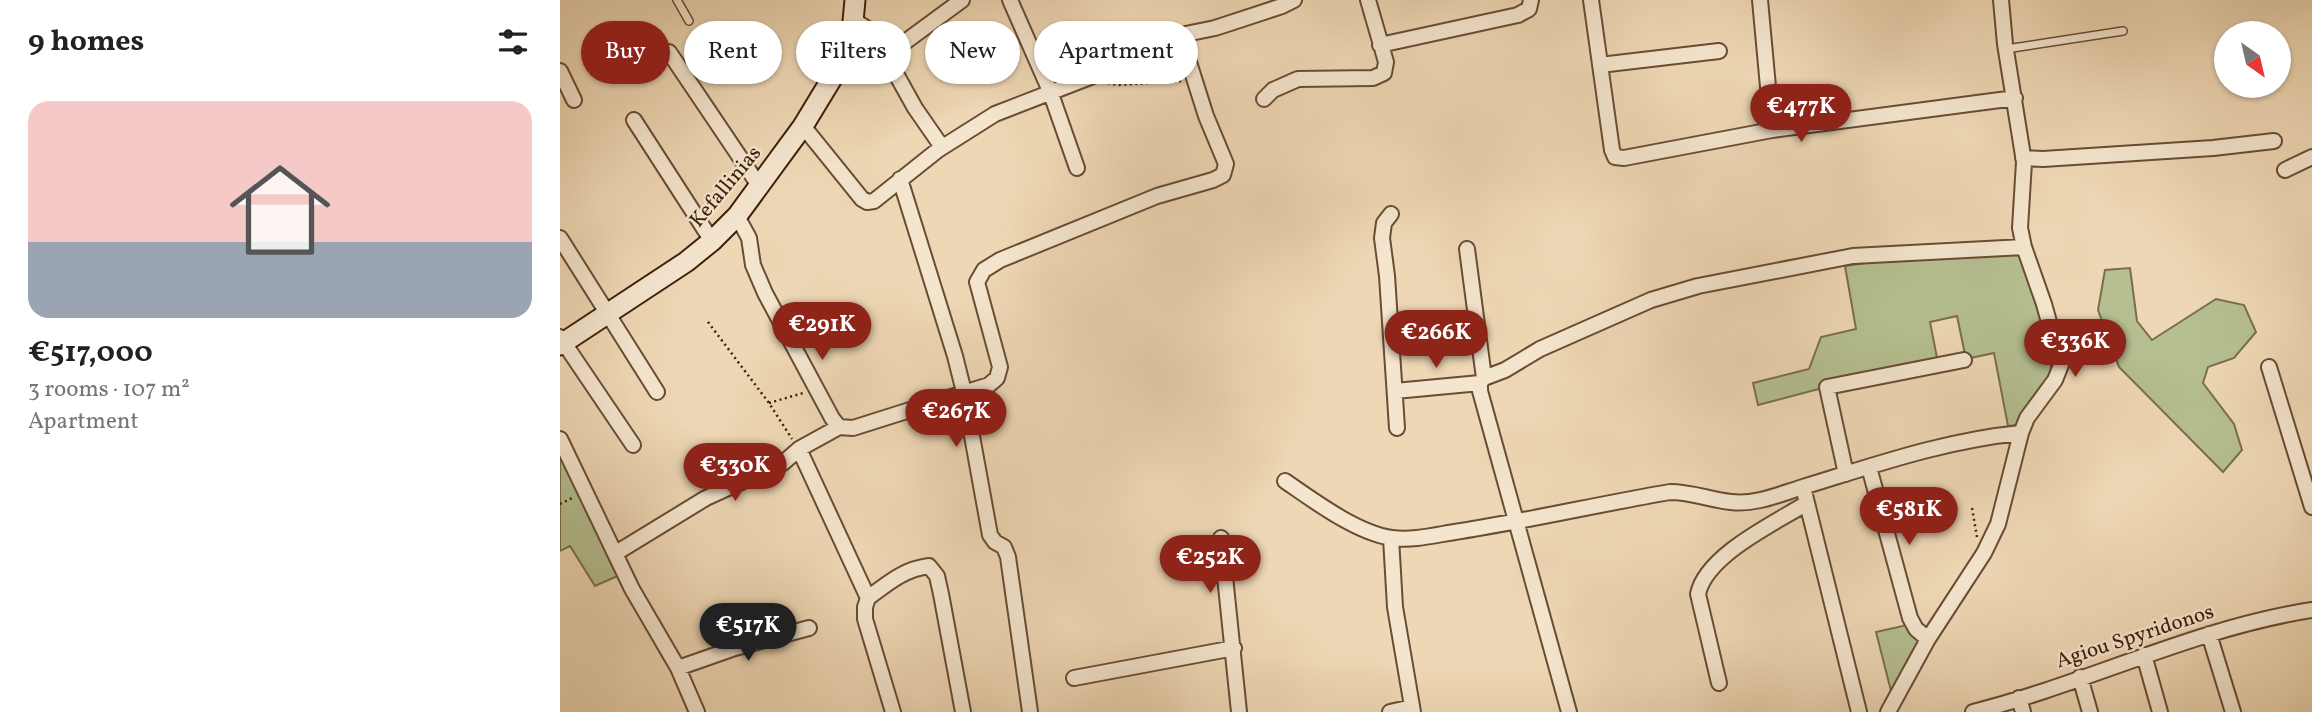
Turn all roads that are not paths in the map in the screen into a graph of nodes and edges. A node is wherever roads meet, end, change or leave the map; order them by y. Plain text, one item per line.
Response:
1 (677, 0) edge
2 (855, 0) edge
3 (962, 0) edge
4 (1010, 0) edge
5 (1294, 0) edge
6 (1368, 0) edge
7 (1531, 0) edge
8 (1591, 0) edge
9 (1760, 0) edge
10 (2001, 0) edge
11 (854, 20) joint
12 (689, 21) dead end
13 (2123, 31) dead end
14 (1198, 32) edge
15 (911, 38) edge
16 (1380, 45) junction
17 (2006, 49) junction
18 (1719, 51) dead end
19 (670, 53) edge
20 (1600, 65) junction
21 (560, 71) edge
22 (902, 84) edge
23 (1070, 84) edge
24 (1197, 84) edge
25 (1050, 91) junction
26 (2015, 98) junction
27 (1264, 99) dead end
28 (574, 100) dead end
29 (634, 120) dead end
30 (803, 126) junction
31 (1772, 130) junction
32 (2274, 141) dead end
33 (942, 147) junction
34 (2312, 157) edge
35 (2023, 158) junction
36 (1077, 168) dead end
37 (2285, 170) dead end
38 (900, 179) junction
39 (760, 187) junction
40 (1391, 214) dead end
41 (737, 216) junction
42 (560, 237) edge
43 (712, 241) junction
44 (2024, 247) junction
45 (1467, 249) dead end
46 (608, 313) junction
47 (561, 341) edge
48 (1964, 359) dead end
49 (2269, 367) dead end
50 (1483, 381) junction
51 (1395, 391) junction
52 (657, 392) dead end
53 (964, 393) junction
54 (839, 427) junction
55 (1397, 428) dead end
56 (2021, 433) junction
57 (560, 439) edge
58 (633, 445) dead end
59 (799, 449) junction
60 (1869, 467) junction
61 (1846, 474) junction
62 (1285, 481) dead end
63 (1803, 487) junction
64 (1807, 503) junction
65 (2312, 507) edge
66 (1518, 522) junction
67 (1221, 538) dead end
68 (1391, 538) junction
69 (616, 553) junction
70 (868, 598) junction
71 (2312, 610) edge
72 (809, 628) dead end
73 (2209, 634) junction
74 (1928, 639) junction
75 (1234, 649) junction
76 (2144, 655) junction
77 (678, 668) junction
78 (2080, 677) junction
79 (1074, 678) dead end
80 (1719, 683) dead end
81 (2021, 705) edge
82 (1413, 710) edge
83 (1891, 710) edge
84 (697, 712) edge
85 (893, 712) edge
86 (963, 712) edge
87 (1030, 712) edge
88 (1239, 712) edge
89 (1390, 712) edge
90 (1569, 712) edge
91 (1859, 712) edge
92 (1973, 712) edge
93 (2090, 712) edge
94 (2160, 712) edge
95 (2233, 712) edge

1 - 12 lane
2 - 11 street, Kefallinias
3 - 15 street
4 - 25 street
5 - 14 street
6 - 16 street
7 - 16 street
8 - 20 street
9 - 31 street
10 - 17 street
11 - 30 street, Kefallinias
13 - 17 lane
16 - 27 street
17 - 26 street
18 - 20 street
19 - 39 street
20 - 31 street
21 - 28 street
22 - 33 street
23 - 25 street
24 - 53 street
25 - 33 street
25 - 36 street
26 - 31 street
26 - 35 street
29 - 43 street
30 - 38 street
30 - 39 street, Kefallinias
32 - 35 street
33 - 38 street
34 - 37 street
35 - 44 street
38 - 53 street
39 - 41 street, Kefallinias
40 - 51 street
41 - 43 street, Kefallinias
41 - 54 street
42 - 46 street
43 - 46 street, Kefallinias
44 - 50 street
44 - 56 street
45 - 50 street
46 - 47 street, Kefallinias
46 - 52 street
47 - 58 street
48 - 61 street
49 - 65 street
50 - 51 street
50 - 66 street
51 - 55 street
53 - 54 street
53 - 87 street
54 - 59 street
56 - 60 street
56 - 74 street
57 - 69 street
59 - 69 street
59 - 70 street
60 - 61 street
60 - 74 street
61 - 63 street
62 - 68 street
63 - 64 street
63 - 66 street
64 - 80 street
64 - 91 street
66 - 68 street
66 - 90 street
67 - 75 street
68 - 82 street
69 - 77 street
70 - 85 street
70 - 86 street
71 - 73 street, Agiou Spyridonos
72 - 77 street
73 - 76 street, Agiou Spyridonos
73 - 95 street
74 - 83 street
75 - 79 street
75 - 88 street
76 - 78 street, Agiou Spyridonos
76 - 94 street
77 - 84 street
78 - 81 street, Agiou Spyridonos
78 - 93 street
81 - 92 street, Agiou Spyridonos
82 - 89 street

